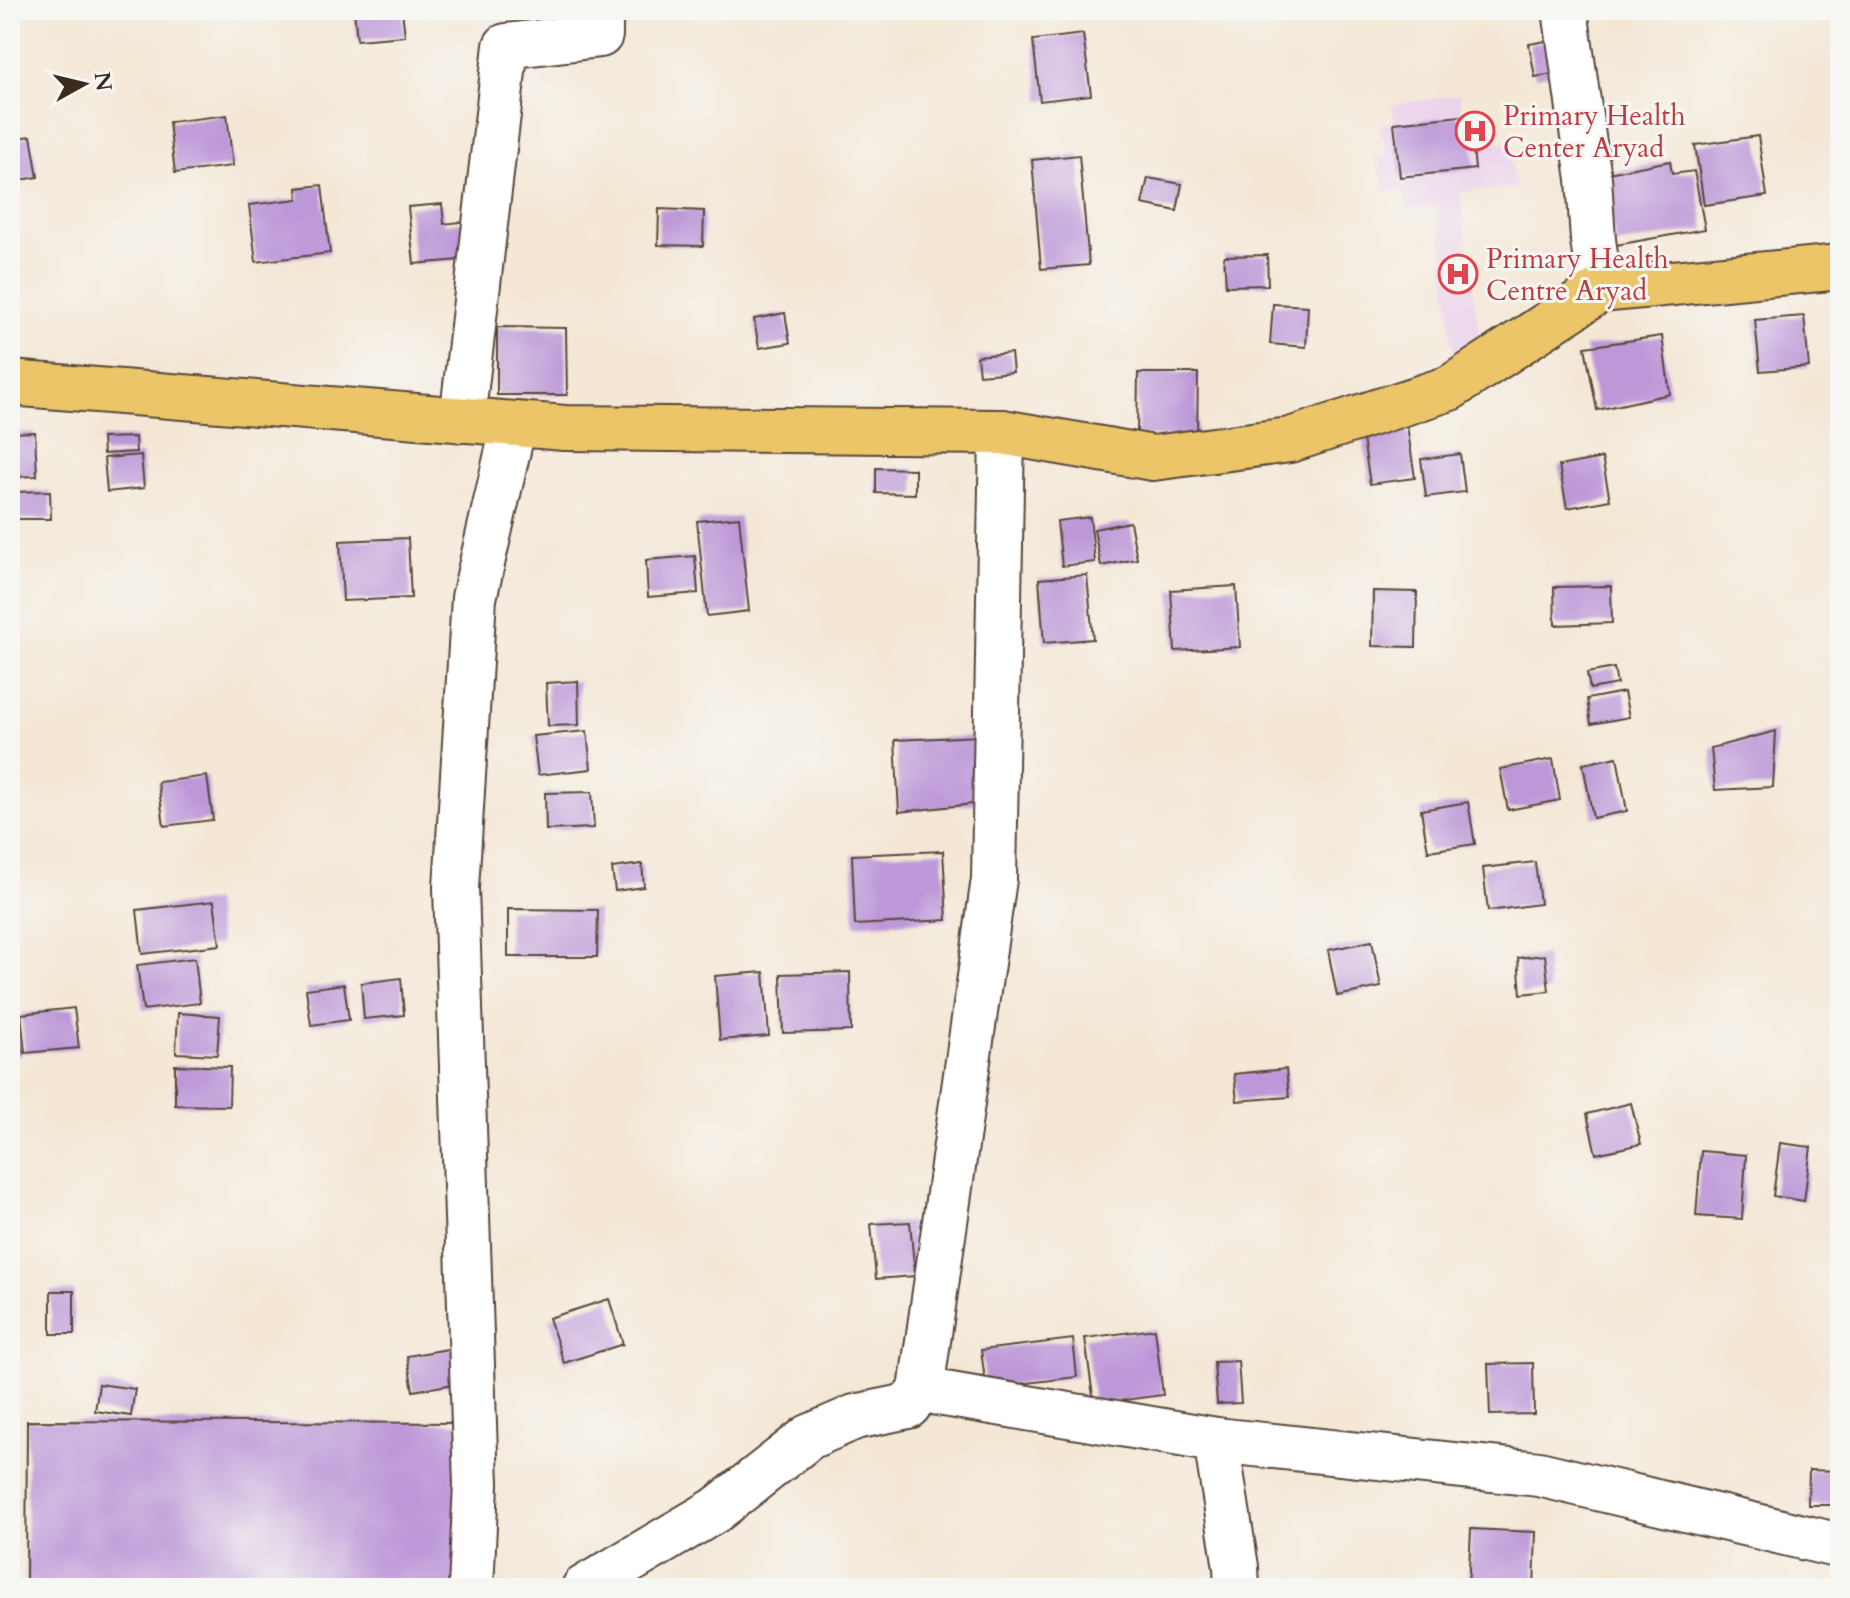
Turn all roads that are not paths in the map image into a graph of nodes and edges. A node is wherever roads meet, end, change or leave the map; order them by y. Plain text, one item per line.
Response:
1 (600, 10) edge
2 (1565, 10) edge
3 (1840, 267) edge
4 (1600, 290) junction
5 (10, 383) edge
6 (462, 420) junction
7 (514, 424) junction
8 (1002, 432) junction
9 (921, 1390) junction
10 (1216, 1440) junction
11 (1840, 1546) edge
12 (471, 1588) edge
13 (584, 1588) edge
14 (1237, 1588) edge

1 - 6 street
2 - 4 street
3 - 4 main road
4 - 8 main road
5 - 6 main road
6 - 7 main road
7 - 8 main road
7 - 12 street
8 - 9 street
9 - 10 street
9 - 13 street
10 - 11 street
10 - 14 street

